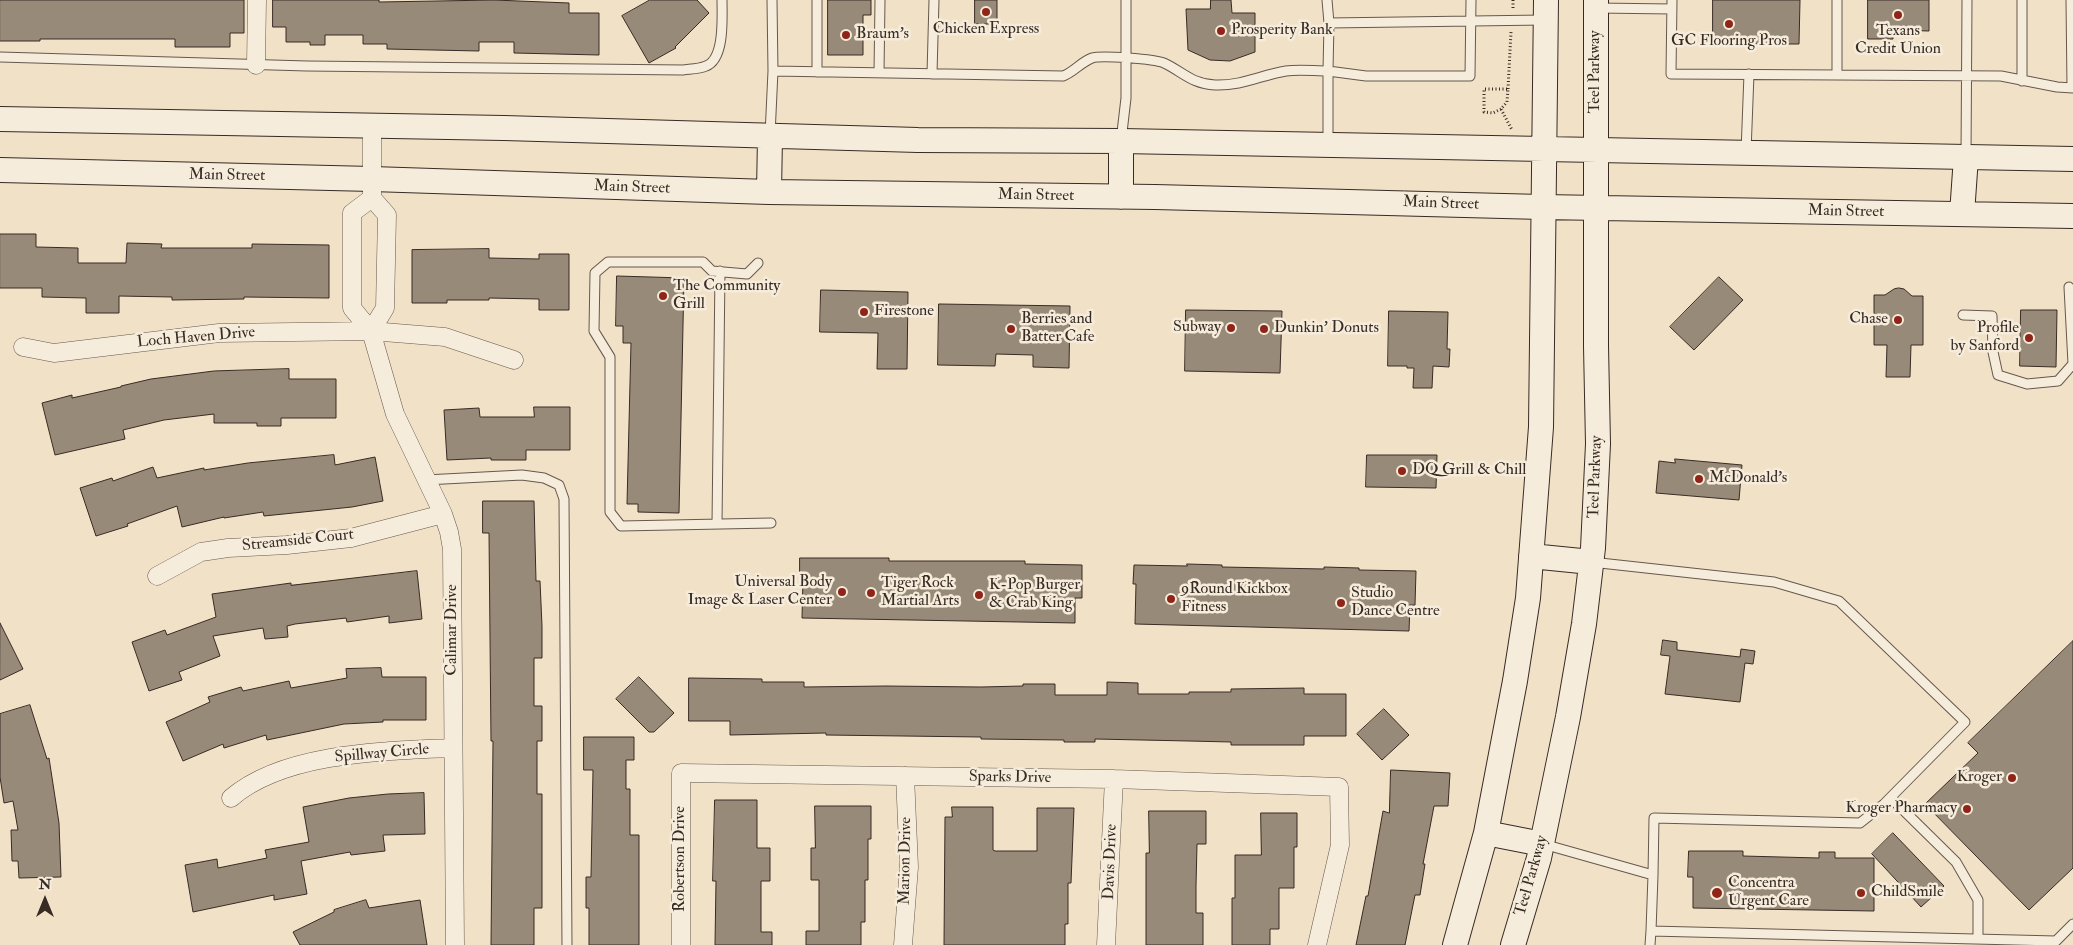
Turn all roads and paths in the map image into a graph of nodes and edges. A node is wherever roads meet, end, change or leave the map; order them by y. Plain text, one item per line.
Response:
1 (257, 0) edge
2 (722, 0) edge
3 (772, 0) edge
4 (816, 0) edge
5 (880, 0) edge
6 (934, 0) edge
7 (1126, 0) edge
8 (1327, 0) edge
9 (1471, 0) edge
10 (1513, 0) edge
11 (1837, 0) edge
12 (1967, 0) edge
13 (2022, 0) edge
14 (2071, 0) edge
15 (1596, 4) edge
16 (1672, 4) edge
17 (1546, 10) edge
18 (1512, 21) junction
19 (1470, 22) junction
20 (1329, 23) junction
21 (0, 57) edge
22 (1126, 59) junction
23 (256, 64) junction
24 (773, 71) junction
25 (1328, 71) junction
26 (817, 72) junction
27 (879, 73) junction
28 (932, 74) junction
29 (1749, 74) junction
30 (1837, 75) junction
31 (1967, 75) junction
32 (2022, 81) junction
33 (1508, 88) junction
34 (2072, 88) edge
35 (1501, 109) junction
36 (0, 119) edge
37 (372, 126) junction
38 (1513, 133) dead end
39 (770, 137) junction
40 (1121, 141) junction
41 (1328, 145) junction
42 (1544, 149) junction
43 (1596, 150) junction
44 (1746, 153) junction
45 (1966, 157) junction
46 (2073, 159) edge
47 (0, 170) edge
48 (372, 188) junction
49 (769, 192) junction
50 (1121, 197) junction
51 (1542, 207) junction
52 (1596, 208) junction
53 (1962, 214) junction
54 (2073, 216) edge
55 (758, 263) dead end
56 (720, 271) junction
57 (2069, 287) dead end
58 (1963, 315) dead end
59 (371, 331) junction
60 (22, 347) dead end
61 (514, 360) dead end
62 (425, 480) junction
63 (443, 514) junction
64 (770, 523) dead end
65 (717, 524) junction
66 (1531, 556) junction
67 (1591, 562) junction
68 (157, 576) dead end
69 (453, 748) junction
70 (681, 773) joint
71 (905, 776) junction
72 (1114, 779) junction
73 (231, 798) dead end
74 (1890, 798) junction
75 (1486, 833) junction
76 (1542, 844) junction
77 (1653, 875) junction
78 (2073, 924) edge
79 (1651, 931) junction
80 (1978, 939) junction
81 (1945, 942) edge
82 (454, 945) edge
83 (567, 945) edge
84 (681, 945) edge
85 (902, 945) edge
86 (1106, 945) edge
87 (1317, 945) edge
88 (1455, 945) edge
89 (1513, 945) edge
90 (1650, 945) edge

1 - 23 street
2 - 23 lane
3 - 24 lane
4 - 26 lane
5 - 27 lane
6 - 28 lane
7 - 22 lane
8 - 20 lane
9 - 19 lane
10 - 18 path
11 - 30 lane
12 - 31 lane
13 - 32 lane
14 - 34 lane
15 - 16 lane
15 - 43 main road, Teel Parkway
16 - 29 lane
17 - 18 lane
17 - 42 main road
18 - 19 lane
18 - 33 path
19 - 20 lane
19 - 25 lane
20 - 25 lane
21 - 23 lane
22 - 25 lane
22 - 28 lane
22 - 40 lane
24 - 26 lane
24 - 39 lane
25 - 41 lane
26 - 27 lane
27 - 28 lane
29 - 30 lane
29 - 44 lane
30 - 31 lane
31 - 32 lane
31 - 45 lane
32 - 34 lane
33 - 35 path
33 - 35 path
35 - 38 path
36 - 37 main road
37 - 39 main road
37 - 48 street
39 - 40 main road
39 - 49 main road
40 - 41 main road
40 - 50 main road
41 - 42 main road
42 - 43 main road
42 - 51 main road
43 - 44 main road
43 - 52 main road, Teel Parkway
44 - 45 main road
45 - 46 main road
45 - 53 main road
47 - 48 main road, Main Street
48 - 49 main road, Main Street
48 - 59 street
48 - 59 street, Calimar Drive
49 - 50 main road, Main Street
50 - 51 main road, Main Street
51 - 52 main road, Main Street
51 - 66 main road
52 - 53 main road, Main Street
52 - 67 main road, Teel Parkway
53 - 54 main road, Main Street
55 - 56 lane
56 - 65 lane
56 - 65 lane
57 - 58 lane
59 - 60 street, Loch Haven Drive
59 - 61 street, Loch Haven Drive
59 - 62 street, Calimar Drive
62 - 63 street, Calimar Drive
62 - 83 lane
63 - 68 street, Streamside Court
63 - 69 street, Calimar Drive
64 - 65 lane
66 - 67 main road
66 - 75 main road
67 - 74 lane
67 - 76 main road, Teel Parkway
69 - 73 street, Spillway Circle
69 - 82 street, Calimar Drive
70 - 71 street, Sparks Drive
70 - 84 street, Robertson Drive
71 - 72 street, Sparks Drive
71 - 85 street, Marion Drive
72 - 86 street, Davis Drive
72 - 87 street, Sparks Drive
74 - 77 lane
74 - 80 lane
75 - 76 main road
75 - 88 main road
76 - 77 lane
76 - 89 main road, Teel Parkway
77 - 79 lane
78 - 80 lane
79 - 81 lane
79 - 90 lane
80 - 81 lane

